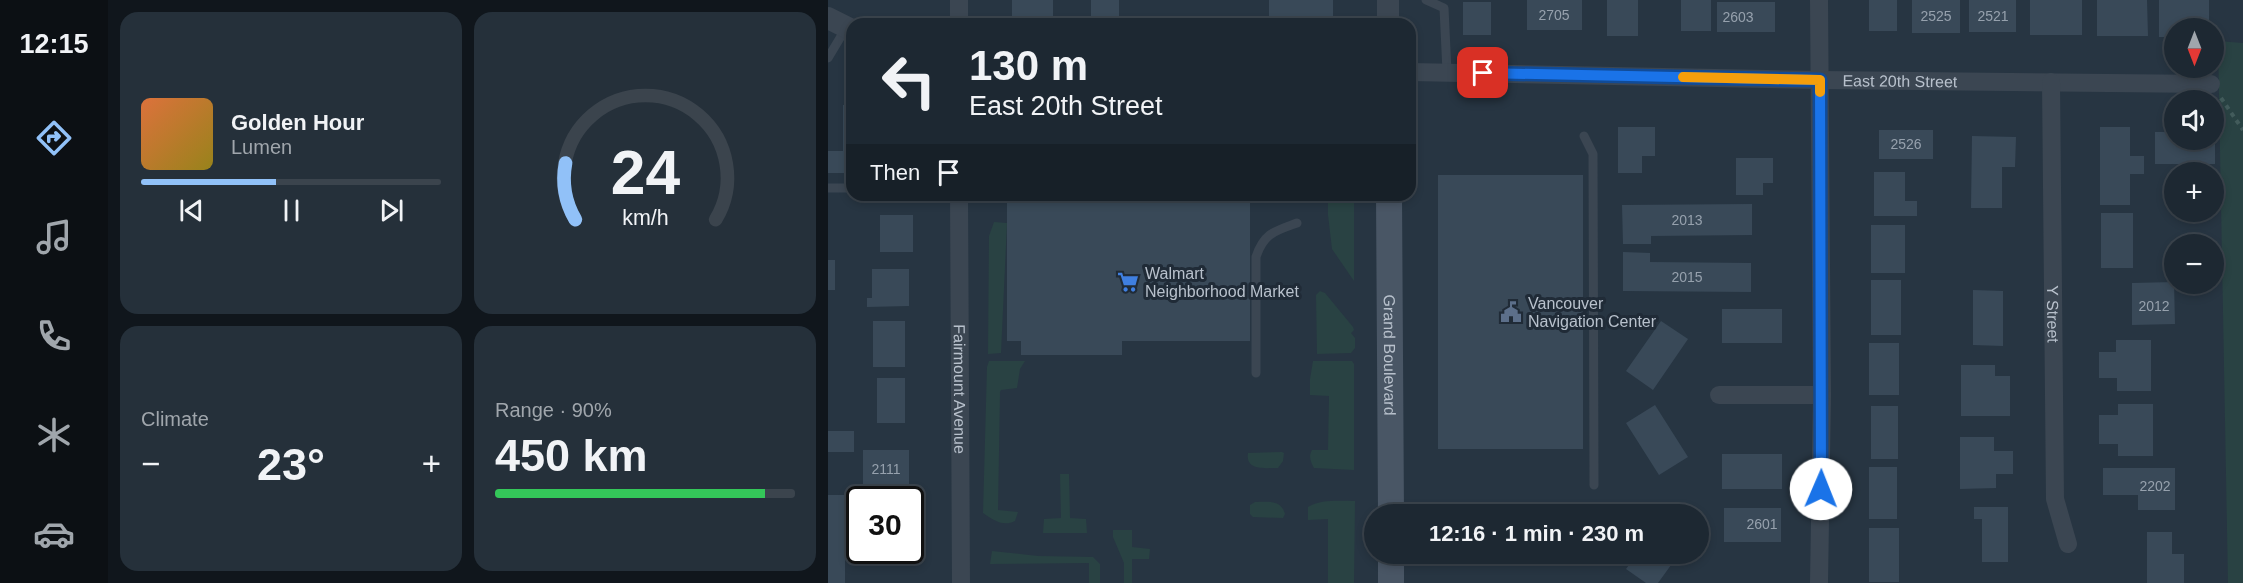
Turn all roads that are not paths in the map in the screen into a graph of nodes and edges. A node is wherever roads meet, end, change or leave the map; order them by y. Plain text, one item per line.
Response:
1 (959, 0) edge
2 (1388, 0) edge
3 (1426, 0) edge
4 (1819, 0) edge
5 (959, 18) edge
6 (1388, 18) edge
7 (842, 25) edge
8 (828, 58) edge
9 (1416, 72) edge
10 (1447, 72) junction
11 (1820, 80) junction
12 (2051, 82) junction
13 (2211, 84) road end
14 (1584, 136) dead end
15 (828, 188) edge
16 (846, 188) edge
17 (959, 201) edge
18 (1389, 201) edge
19 (1297, 223) dead end
20 (1256, 373) dead end
21 (1719, 395) dead end
22 (1822, 395) junction
23 (1593, 485) dead end
24 (1391, 504) edge
25 (2068, 544) dead end
26 (1391, 564) edge
27 (961, 583) edge
28 (1391, 583) edge
29 (1819, 583) edge

1 - 5 street
2 - 6 street
3 - 10 lane
4 - 11 street
7 - 8 lane
9 - 10 street, East 20th Street
10 - 11 street, East 20th Street
11 - 12 street, East 20th Street
11 - 22 street
12 - 13 street, East 20th Street
12 - 25 street, Y Street
14 - 23 lane
15 - 16 lane
17 - 27 street, Fairmount Avenue
18 - 24 main road, Grand Boulevard
19 - 20 lane
21 - 22 street
22 - 29 street
26 - 28 main road

